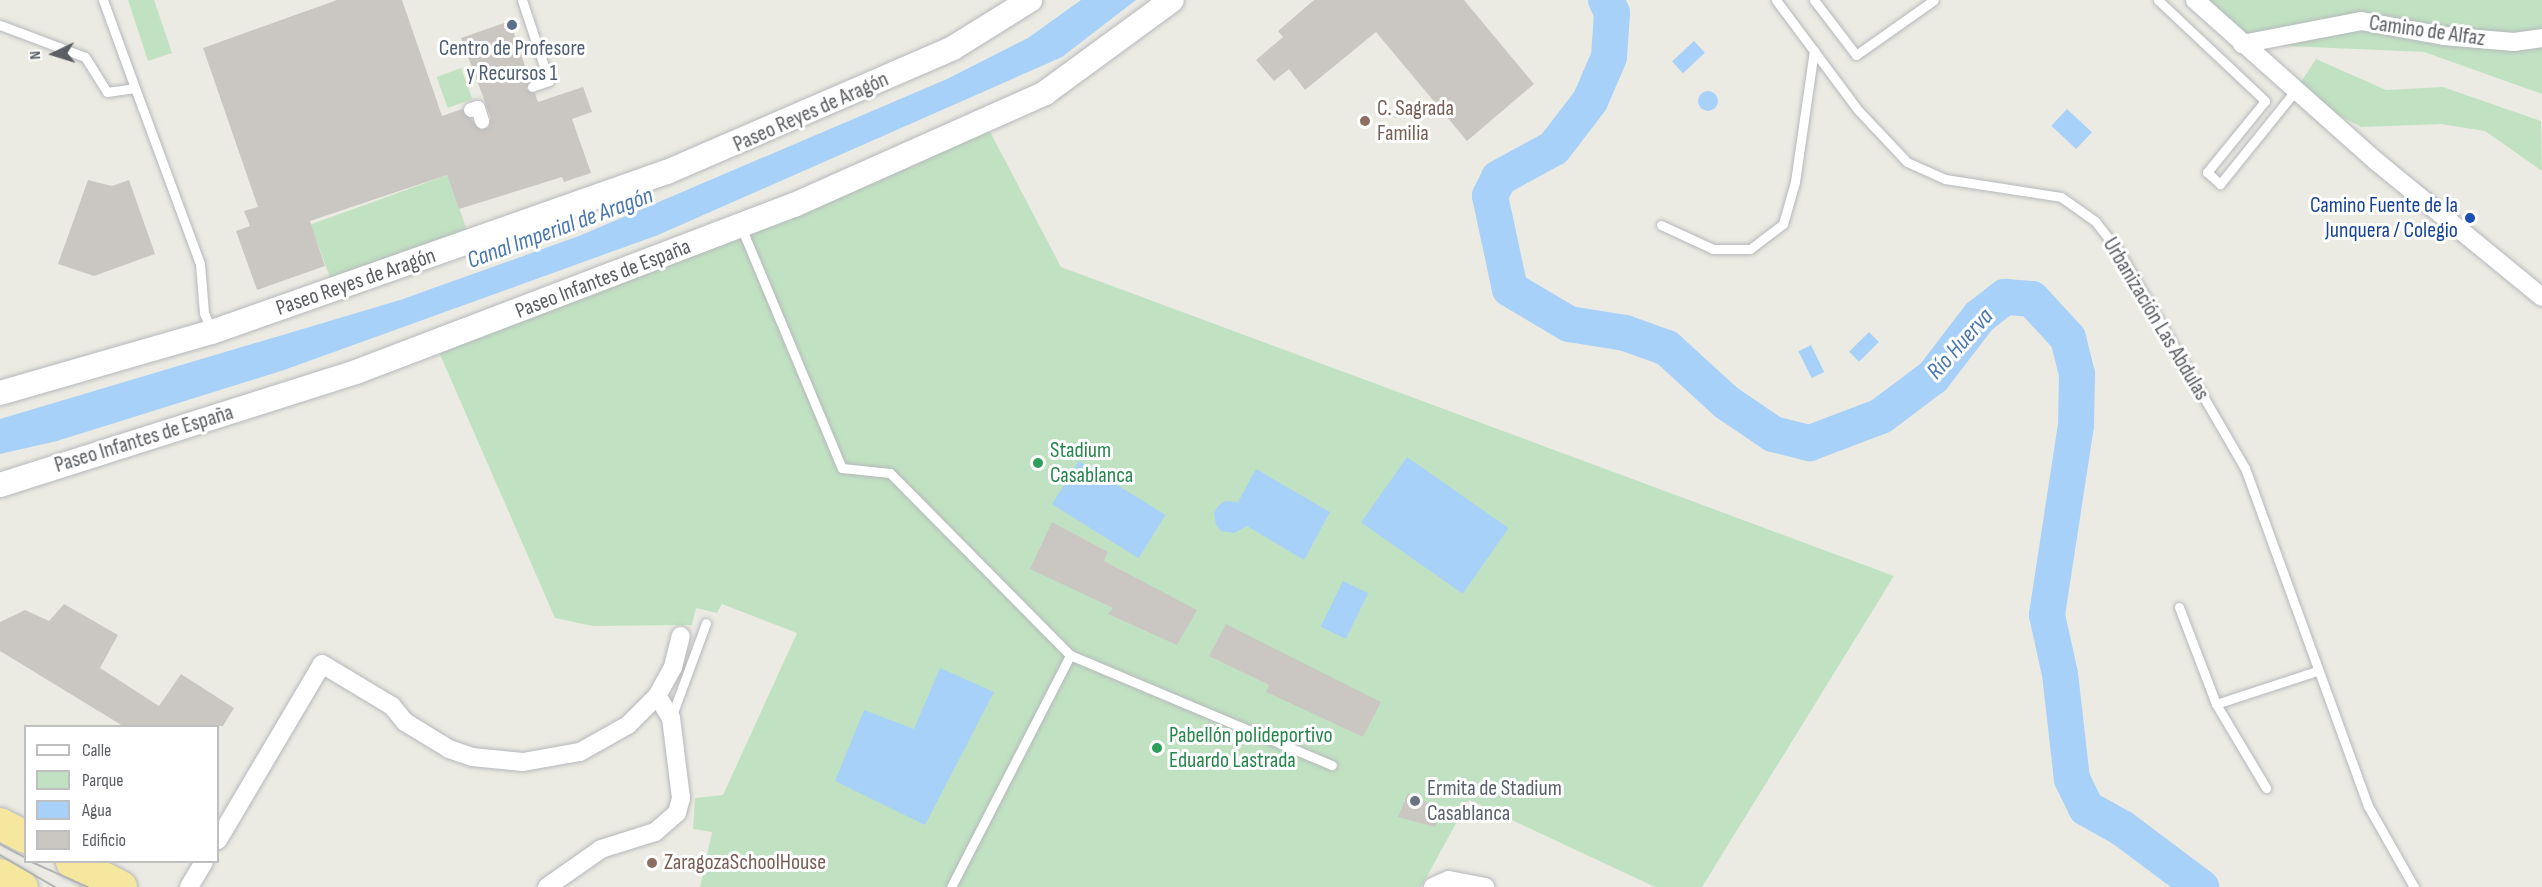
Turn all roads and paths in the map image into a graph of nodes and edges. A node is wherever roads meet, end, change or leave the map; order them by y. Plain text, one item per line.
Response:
1 (103, 0) edge
2 (522, 0) edge
3 (1030, 0) edge
4 (1172, 0) edge
5 (1776, 0) edge
6 (1814, 0) edge
7 (1934, 0) edge
8 (2158, 0) edge
9 (2195, 0) edge
10 (0, 24) edge
11 (2542, 38) edge
12 (2242, 44) junction
13 (1814, 50) junction
14 (532, 87) dead end
15 (135, 88) junction
16 (2295, 91) junction
17 (471, 110) dead end
18 (482, 122) dead end
19 (1661, 225) dead end
20 (741, 227) junction
21 (2542, 297) edge
22 (212, 332) junction
23 (0, 393) edge
24 (0, 485) edge
25 (2179, 606) dead end
26 (706, 623) dead end
27 (681, 636) dead end
28 (1070, 654) junction
29 (2317, 671) junction
30 (657, 696) junction
31 (2216, 704) junction
32 (671, 718) junction
33 (1332, 765) dead end
34 (2266, 788) dead end
35 (0, 824) edge
36 (24, 836) edge
37 (219, 838) edge
38 (76, 863) edge
39 (203, 863) edge
40 (121, 887) edge
41 (189, 887) edge
42 (548, 887) edge
43 (951, 887) edge
44 (1433, 887) edge
45 (1485, 887) edge
46 (2414, 887) edge

1 - 15 lane
2 - 14 lane
3 - 22 street, Paseo Reyes de Aragón
4 - 20 street, Paseo Infantes de España
5 - 13 lane, Urbanización Las Abdulas
6 - 7 lane
8 - 16 lane
9 - 12 street
10 - 15 lane
11 - 12 street, Camino de Alfaz
12 - 16 street
13 - 19 lane
13 - 29 lane, Urbanización Las Abdulas
15 - 22 lane
16 - 21 street
17 - 18 street
20 - 24 street, Paseo Infantes de España
20 - 28 lane
22 - 23 street, Paseo Reyes de Aragón
25 - 31 lane
26 - 32 lane
27 - 30 street
28 - 33 lane
28 - 43 lane
29 - 31 lane
29 - 46 lane, Urbanización Las Abdulas
30 - 32 street
30 - 37 street
31 - 34 lane
32 - 42 street
35 - 36 highway
38 - 40 highway
39 - 41 street
44 - 45 street

